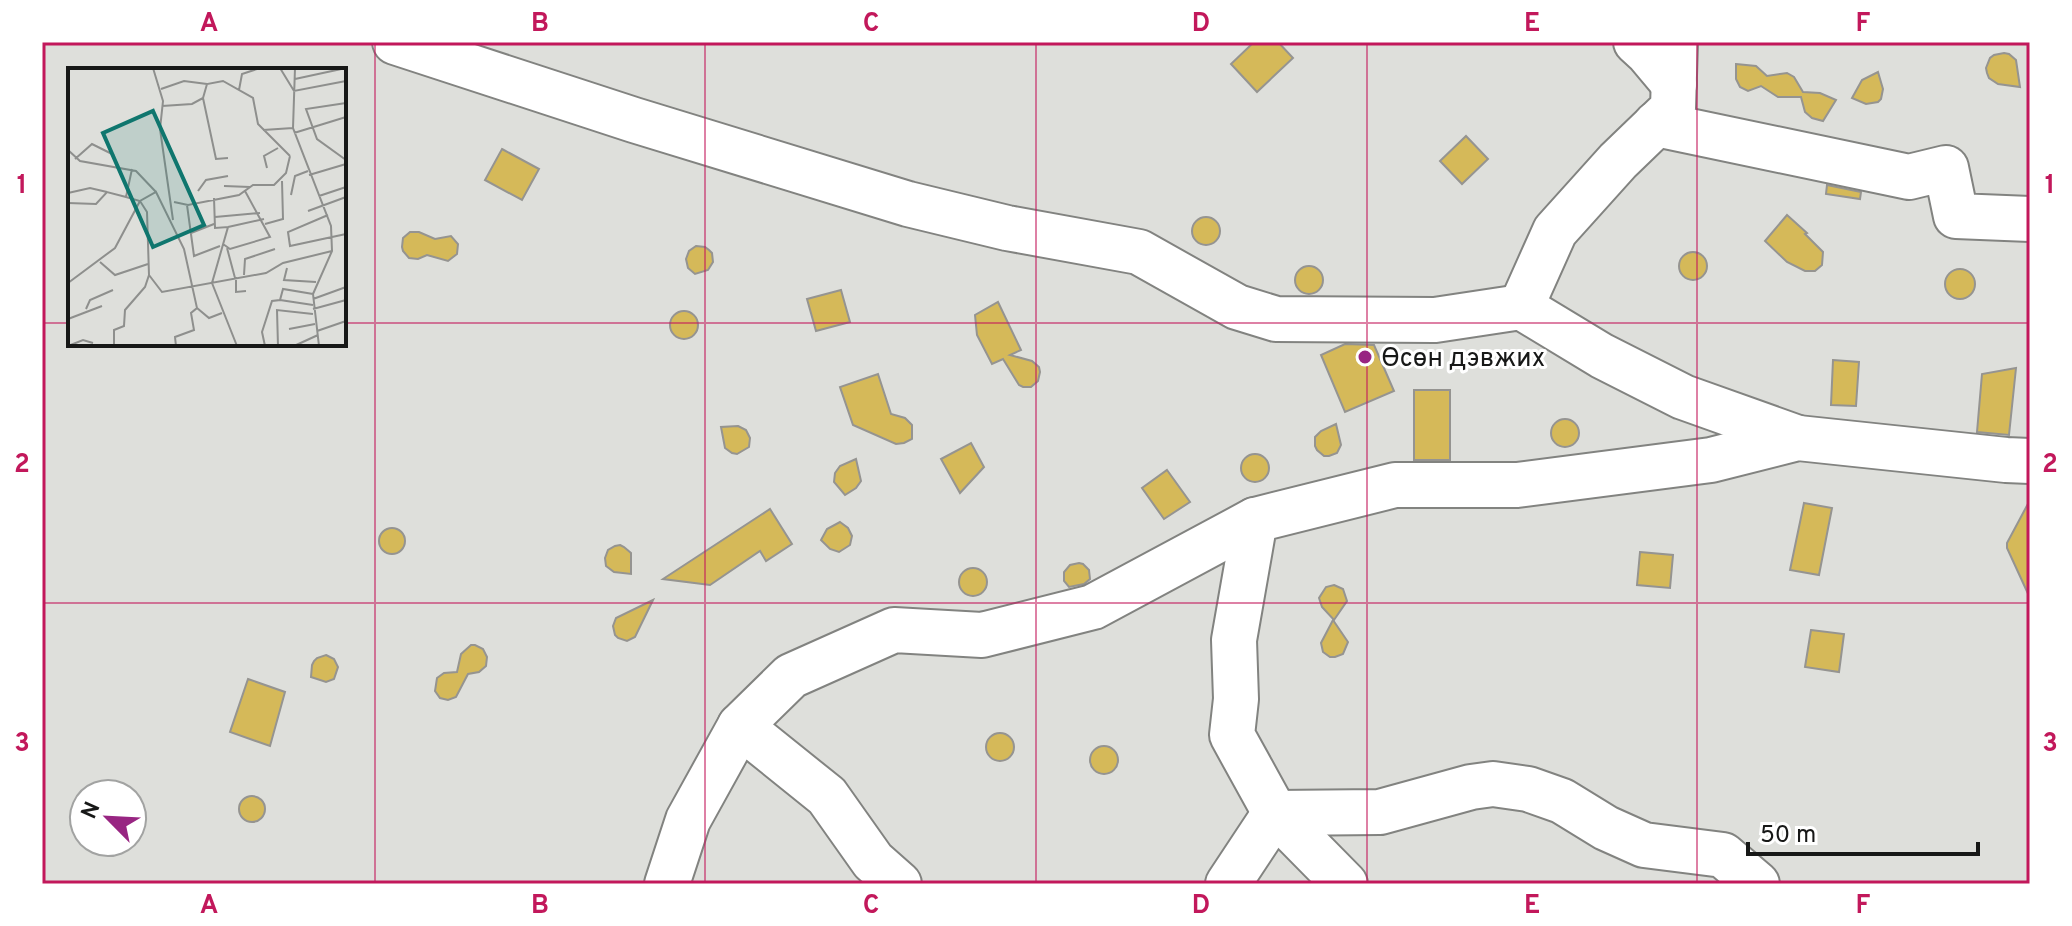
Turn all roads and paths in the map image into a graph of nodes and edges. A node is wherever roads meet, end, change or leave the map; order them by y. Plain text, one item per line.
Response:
1 (395, 42) edge
2 (1636, 42) edge
3 (1675, 63) edge
4 (1656, 124) junction
5 (2030, 219) edge
6 (1521, 307) junction
7 (1798, 438) junction
8 (2030, 461) edge
9 (1255, 520) junction
10 (740, 726) junction
11 (1275, 813) junction
12 (667, 884) edge
13 (899, 884) edge
14 (1228, 884) edge
15 (1345, 884) edge
16 (1757, 884) edge

1 - 6 street
2 - 3 street
3 - 4 street
4 - 5 street
4 - 6 street
6 - 7 street
7 - 8 street
7 - 9 street
9 - 10 street
9 - 11 street
10 - 12 street
10 - 13 street
11 - 14 street
11 - 15 street
11 - 16 street

